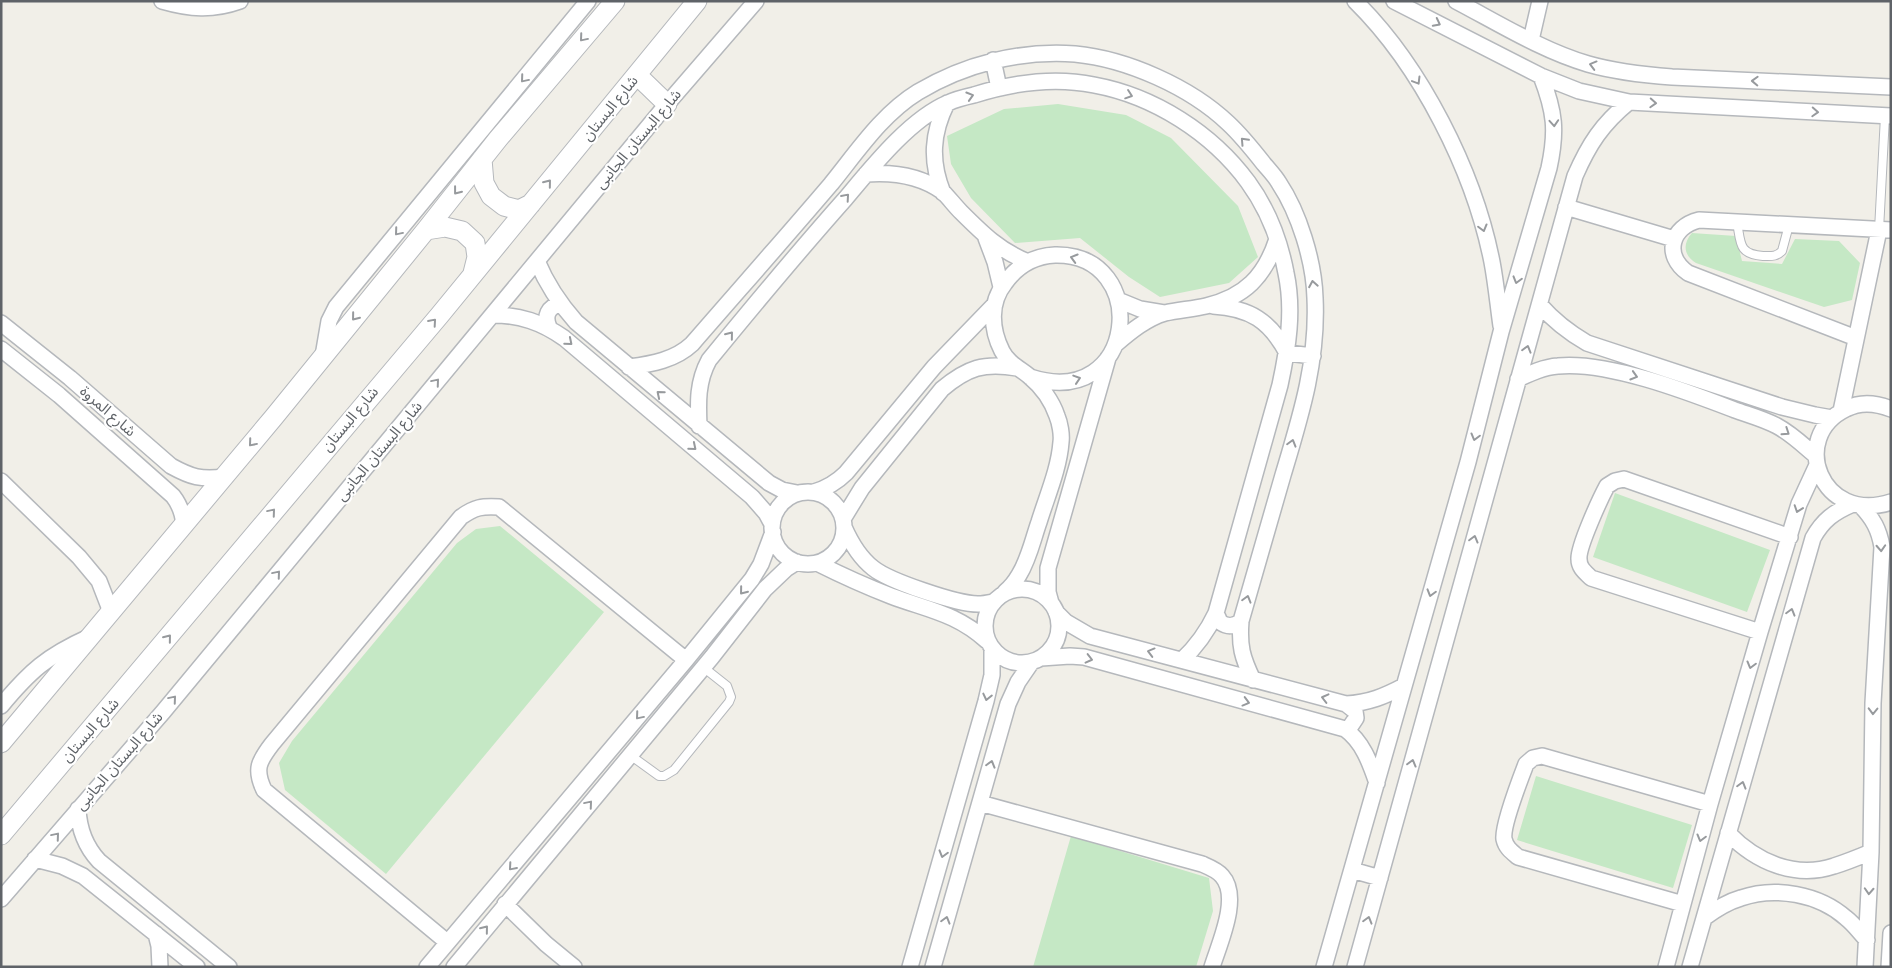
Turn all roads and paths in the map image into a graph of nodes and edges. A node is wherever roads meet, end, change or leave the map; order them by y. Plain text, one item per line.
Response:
1 (162, 1) edge
2 (240, 1) edge
3 (588, 1) edge
4 (615, 1) edge
5 (697, 1) edge
6 (756, 1) edge
7 (1355, 1) edge
8 (1394, 1) edge
9 (1456, 1) edge
10 (1540, 1) edge
11 (1531, 40) junction
12 (993, 60) junction
13 (636, 75) junction
14 (1541, 76) junction
15 (1723, 79) junction
16 (1891, 87) edge
17 (999, 88) junction
18 (1629, 102) junction
19 (947, 103) junction
20 (667, 104) junction
21 (1723, 106) junction
22 (1888, 116) edge
23 (482, 159) junction
24 (1549, 168) junction
25 (866, 174) junction
26 (1575, 176) junction
27 (943, 192) junction
28 (532, 204) junction
29 (812, 206) junction
30 (1566, 207) junction
31 (827, 220) junction
32 (1736, 222) junction
33 (1789, 225) junction
34 (426, 230) junction
35 (1885, 230) edge
36 (986, 238) junction
37 (1277, 239) junction
38 (1674, 239) junction
39 (537, 261) junction
40 (1028, 262) junction
41 (473, 274) junction
42 (1001, 287) junction
43 (1118, 300) junction
44 (560, 304) junction
45 (994, 304) junction
46 (1540, 305) junction
47 (1207, 306) junction
48 (1164, 314) junction
49 (493, 315) junction
50 (1, 323) edge
51 (548, 327) junction
52 (1501, 332) junction
53 (1856, 338) junction
54 (692, 344) junction
55 (1116, 344) junction
56 (1, 349) edge
57 (1607, 350) junction
58 (1287, 352) junction
59 (323, 356) junction
60 (1313, 356) junction
61 (1108, 357) junction
62 (709, 360) junction
63 (629, 367) junction
64 (1017, 368) junction
65 (1600, 369) junction
66 (1030, 377) junction
67 (1518, 379) junction
68 (1891, 409) edge
69 (1837, 414) junction
70 (699, 426) junction
71 (1817, 460) junction
72 (1468, 462) junction
73 (1493, 470) junction
74 (224, 477) junction
75 (1, 481) edge
76 (766, 481) junction
77 (814, 492) junction
78 (797, 493) junction
79 (752, 497) junction
80 (1891, 502) edge
81 (1857, 505) junction
82 (844, 523) junction
83 (184, 525) junction
84 (772, 528) junction
85 (1790, 537) junction
86 (798, 562) junction
87 (817, 563) junction
88 (756, 573) junction
89 (769, 584) junction
90 (999, 597) junction
91 (1054, 607) junction
92 (111, 612) junction
93 (1216, 614) junction
94 (1241, 621) junction
95 (1760, 632) junction
96 (90, 637) junction
97 (990, 645) junction
98 (686, 660) junction
99 (1036, 660) junction
100 (1182, 660) junction
101 (703, 667) junction
102 (1253, 680) junction
103 (1404, 686) junction
104 (1346, 704) junction
105 (1, 706) edge
106 (1345, 729) junction
107 (1, 743) edge
108 (630, 755) junction
109 (1377, 783) junction
110 (980, 803) junction
111 (1710, 804) junction
112 (78, 809) junction
113 (1728, 833) junction
114 (1, 835) edge
115 (529, 847) junction
116 (1871, 852) junction
117 (36, 859) junction
118 (542, 860) junction
119 (1352, 870) junction
120 (111, 871) junction
121 (1380, 878) junction
122 (98, 887) junction
123 (1, 900) edge
124 (505, 904) junction
125 (1683, 904) junction
126 (1704, 918) junction
127 (1891, 933) edge
128 (156, 934) junction
129 (1867, 940) junction
130 (447, 942) junction
131 (1890, 949) edge
132 (160, 967) edge
133 (196, 967) edge
134 (229, 967) edge
135 (427, 967) edge
136 (454, 967) edge
137 (574, 967) edge
138 (910, 967) edge
139 (932, 967) edge
140 (1212, 967) edge
141 (1324, 967) edge
142 (1355, 967) edge
143 (1666, 967) edge
144 (1690, 967) edge
145 (1864, 967) edge
146 (1889, 967) edge

1 - 2 street
3 -> 59 street
4 -> 23 street
5 - 13 street, شارع البستان
6 - 20 street, شارع البستان الجانبى
7 -> 52 street
8 -> 14 street
9 - 11 street
10 - 11 street
15 -> 11 street
12 - 17 street
12 - 29 street
60 -> 12 street
13 - 20 street
28 -> 13 street, شارع البستان
14 - 18 street
14 -> 24 street
16 -> 15 street
15 - 21 street
19 -> 17 street
17 -> 37 street
18 -> 21 street
18 - 26 street
19 - 25 street
19 - 27 street
20 - 39 street, شارع البستان الجانبى
21 -> 22 street
22 - 35 lane
23 - 28 street
23 -> 34 street
24 - 26 street
24 -> 52 street
25 - 27 street
31 -> 25 street
26 - 30 street
27 - 36 street
28 - 41 street, شارع البستان
29 - 31 street
29 - 54 street
30 - 38 street
30 - 46 street
62 -> 31 street
32 - 33 street
32 - 33 lane
32 - 38 street
33 - 35 street
34 - 41 street
34 -> 59 street
35 - 53 street
36 - 40 street
36 - 42 street
37 - 47 street
37 - 58 street
38 - 53 street
39 - 44 street
39 - 49 street, شارع البستان الجانبى
40 - 42 street
43 -> 40 street
114 -> 41 street, شارع البستان
42 - 45 street
43 - 48 street
43 - 55 street
44 - 51 street
44 - 63 street
45 - 64 street
45 - 77 street
46 - 57 street
67 -> 46 street
47 - 48 street
47 - 58 street
48 - 55 street
49 - 51 street
112 -> 49 street, شارع البستان الجانبى
50 - 74 street, شارع المروة
51 -> 79 street
52 -> 72 street
53 - 69 street
54 - 62 street
54 - 63 street
55 - 61 street
56 - 83 street, شارع المروة
57 - 65 street
57 - 69 street
58 - 60 street
58 - 93 street
59 -> 74 street
94 -> 60 street
66 -> 61 street
61 - 91 street
62 - 70 street
70 -> 63 street
64 - 66 street
64 - 82 street
65 - 67 street
65 -> 71 street
66 - 90 street
67 - 73 street
68 - 69 street
69 - 71 street
70 - 76 street
71 - 81 street
71 -> 85 street
72 - 73 street
72 -> 103 street
121 -> 73 street
74 - 83 street
75 - 92 street
76 - 78 street
76 - 79 street
77 - 78 street
77 - 82 street
78 - 84 street
79 - 84 street
80 - 81 street
113 -> 81 street
81 -> 116 street
82 - 87 street
82 - 90 street
83 - 92 street
84 - 86 street
84 - 88 street
85 - 95 street
85 - 95 street
86 - 87 street
86 - 89 street
87 - 97 street
88 - 89 street
88 -> 98 street
89 - 101 street
90 - 91 street
90 - 97 street
91 - 99 street
100 -> 91 street
92 - 96 street
93 - 94 street
93 - 100 street
94 - 102 street
95 -> 111 street
96 - 105 street
96 - 107 street
97 - 99 street
97 -> 138 street
98 -> 115 street
98 - 130 street
99 -> 106 street
110 -> 99 street
100 - 102 street
101 - 108 street
101 - 108 lane
104 -> 102 street
103 - 104 street
103 - 109 street
104 - 106 street
106 - 109 street
118 -> 108 street
109 - 119 street
139 -> 110 street
110 - 140 street
111 -> 125 street
111 - 125 street
117 -> 112 street, شارع البستان الجانبى
112 - 120 street
113 - 116 street
113 - 126 street
115 - 118 street
115 -> 130 street
116 -> 129 street
117 - 122 street
117 - 123 street, شارع البستان الجانبى
118 - 124 street
119 - 121 street
119 - 141 street
120 - 122 street
120 - 134 street
142 -> 121 street
122 - 128 street
136 -> 124 street
124 - 137 street
125 - 143 street
126 - 129 street
126 - 144 street
127 - 131 street
128 - 132 street
128 - 133 street
129 - 145 street
130 - 135 street
131 - 146 street

